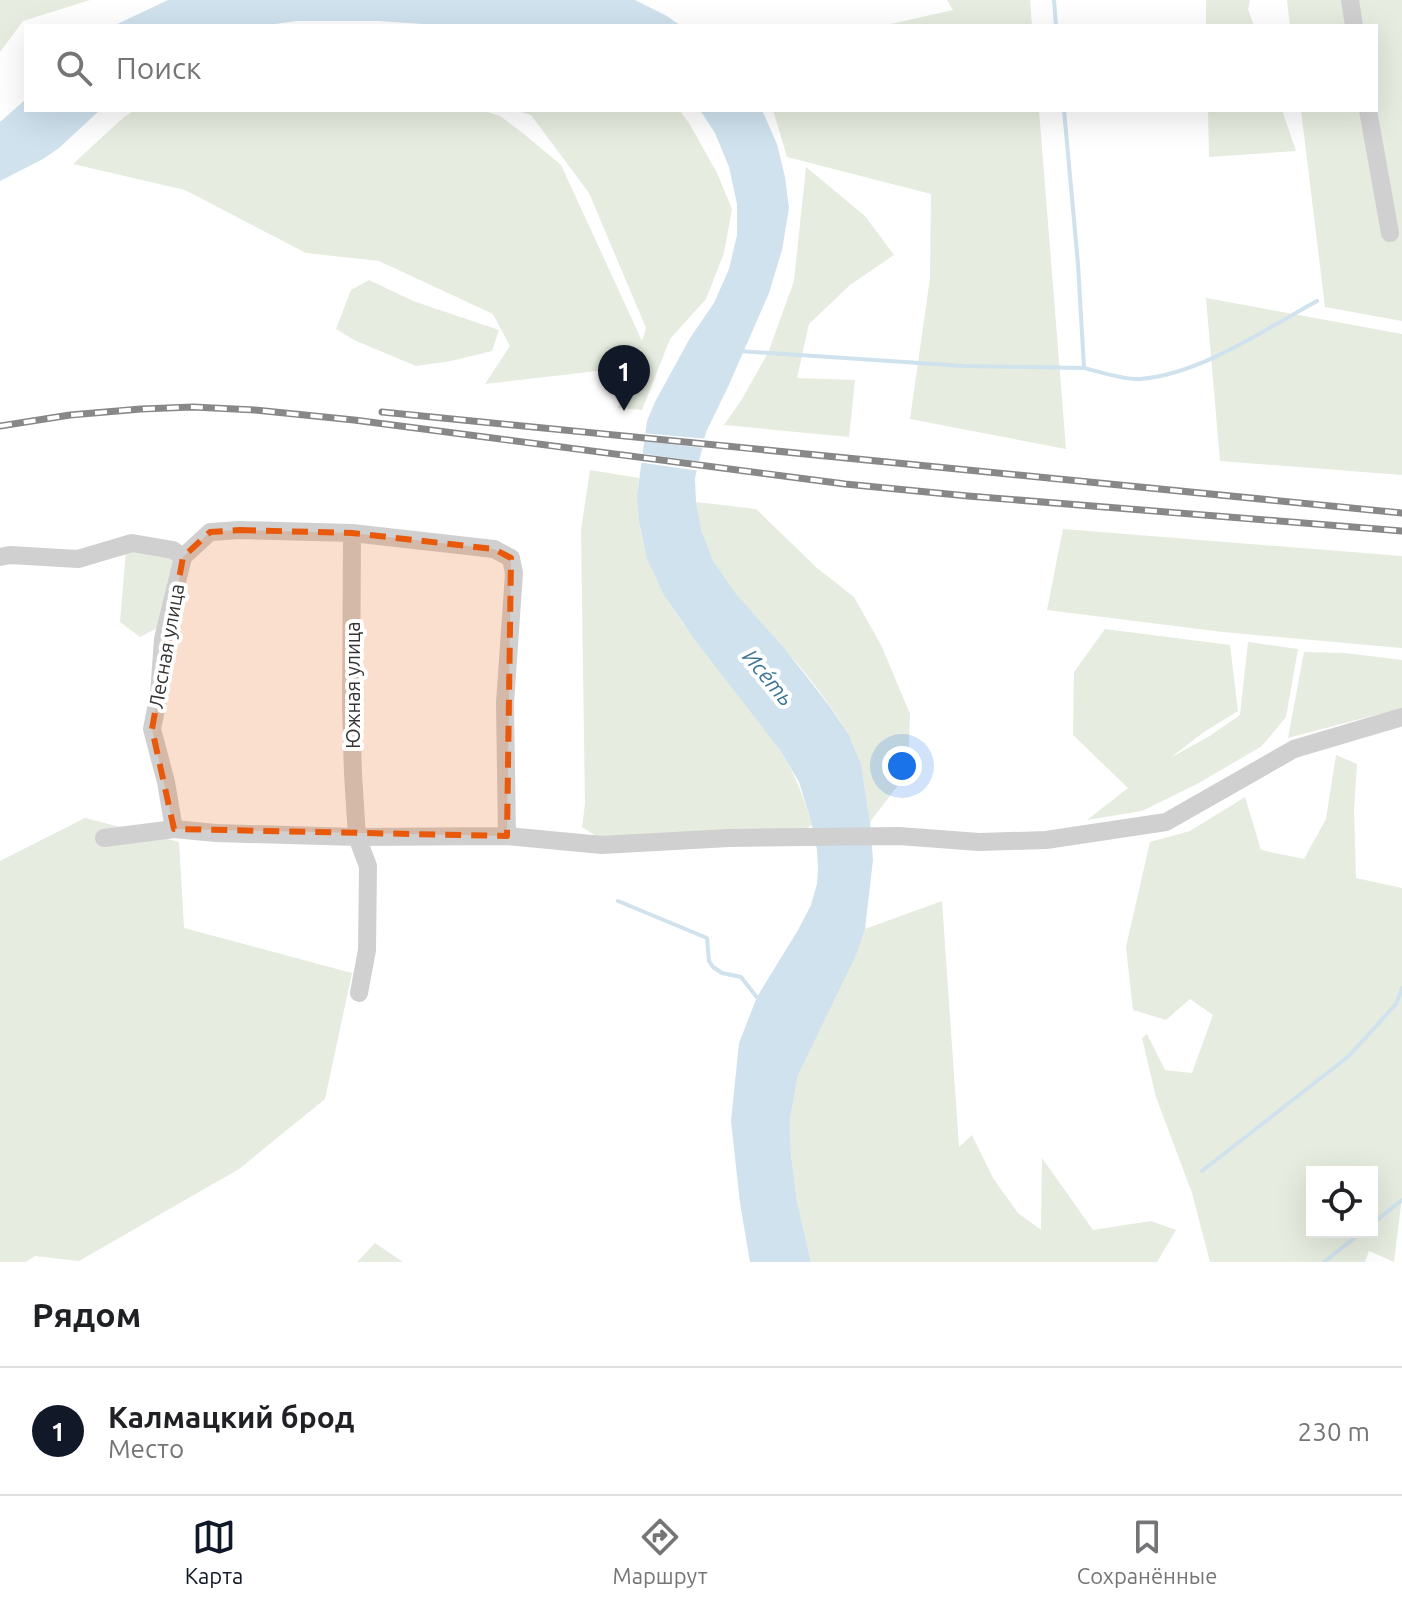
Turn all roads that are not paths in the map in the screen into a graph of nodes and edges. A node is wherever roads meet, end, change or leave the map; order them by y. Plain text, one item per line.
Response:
1 (1350, 0) edge
2 (1354, 24) edge
3 (1368, 112) edge
4 (1390, 233) dead end
5 (352, 533) junction
6 (0, 557) edge
7 (183, 557) junction
8 (1402, 717) edge
9 (174, 829) junction
10 (507, 836) junction
11 (357, 837) junction
12 (104, 838) dead end
13 (359, 993) dead end

1 - 2 street
3 - 4 street
5 - 7 street
5 - 10 street
5 - 11 street, Южная улица
6 - 7 street
7 - 9 street, Лесная улица
8 - 10 street
9 - 11 street
9 - 12 street
10 - 11 street
11 - 13 street, Южная улица

